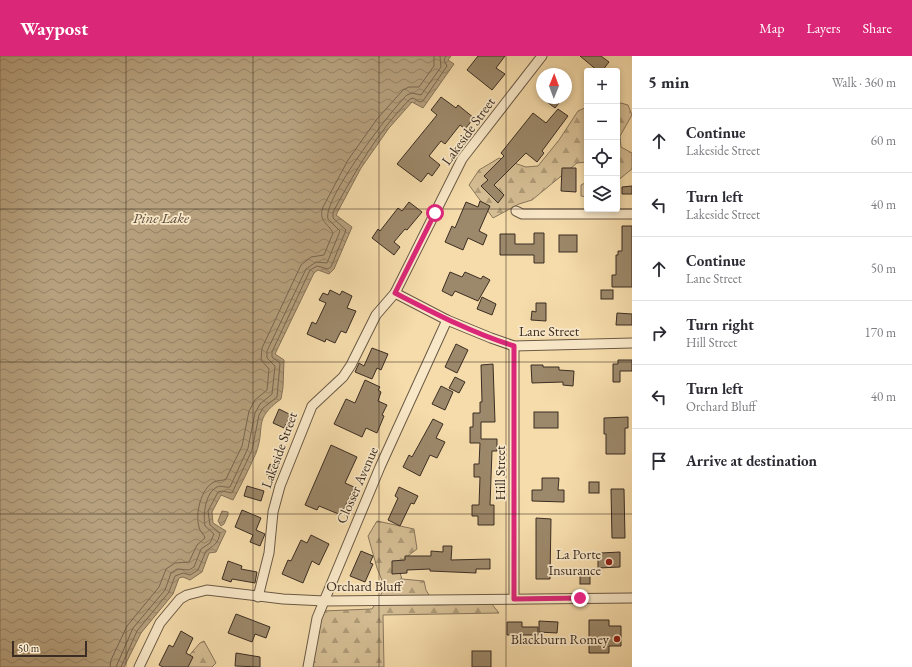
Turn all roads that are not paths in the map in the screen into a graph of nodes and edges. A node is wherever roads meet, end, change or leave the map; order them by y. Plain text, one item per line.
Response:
1 (542, 56) edge
2 (516, 211) dead end
3 (632, 214) edge
4 (395, 293) junction
5 (447, 320) junction
6 (632, 344) edge
7 (514, 346) junction
8 (258, 597) junction
9 (632, 598) edge
10 (514, 599) junction
11 (325, 601) junction
12 (138, 667) edge
13 (308, 667) edge

1 - 4 street, Lakeside Street
2 - 3 street
4 - 5 street
4 - 8 street, Lakeside Street
5 - 7 street, Lane Street
5 - 11 street, Closser Avenue
6 - 7 street, Lane Street
7 - 10 street, Hill Street
8 - 11 street, Orchard Bluff
8 - 12 street, Orchard Bluff
9 - 10 street, Orchard Bluff
10 - 11 street, Orchard Bluff
11 - 13 street, Closser Avenue

